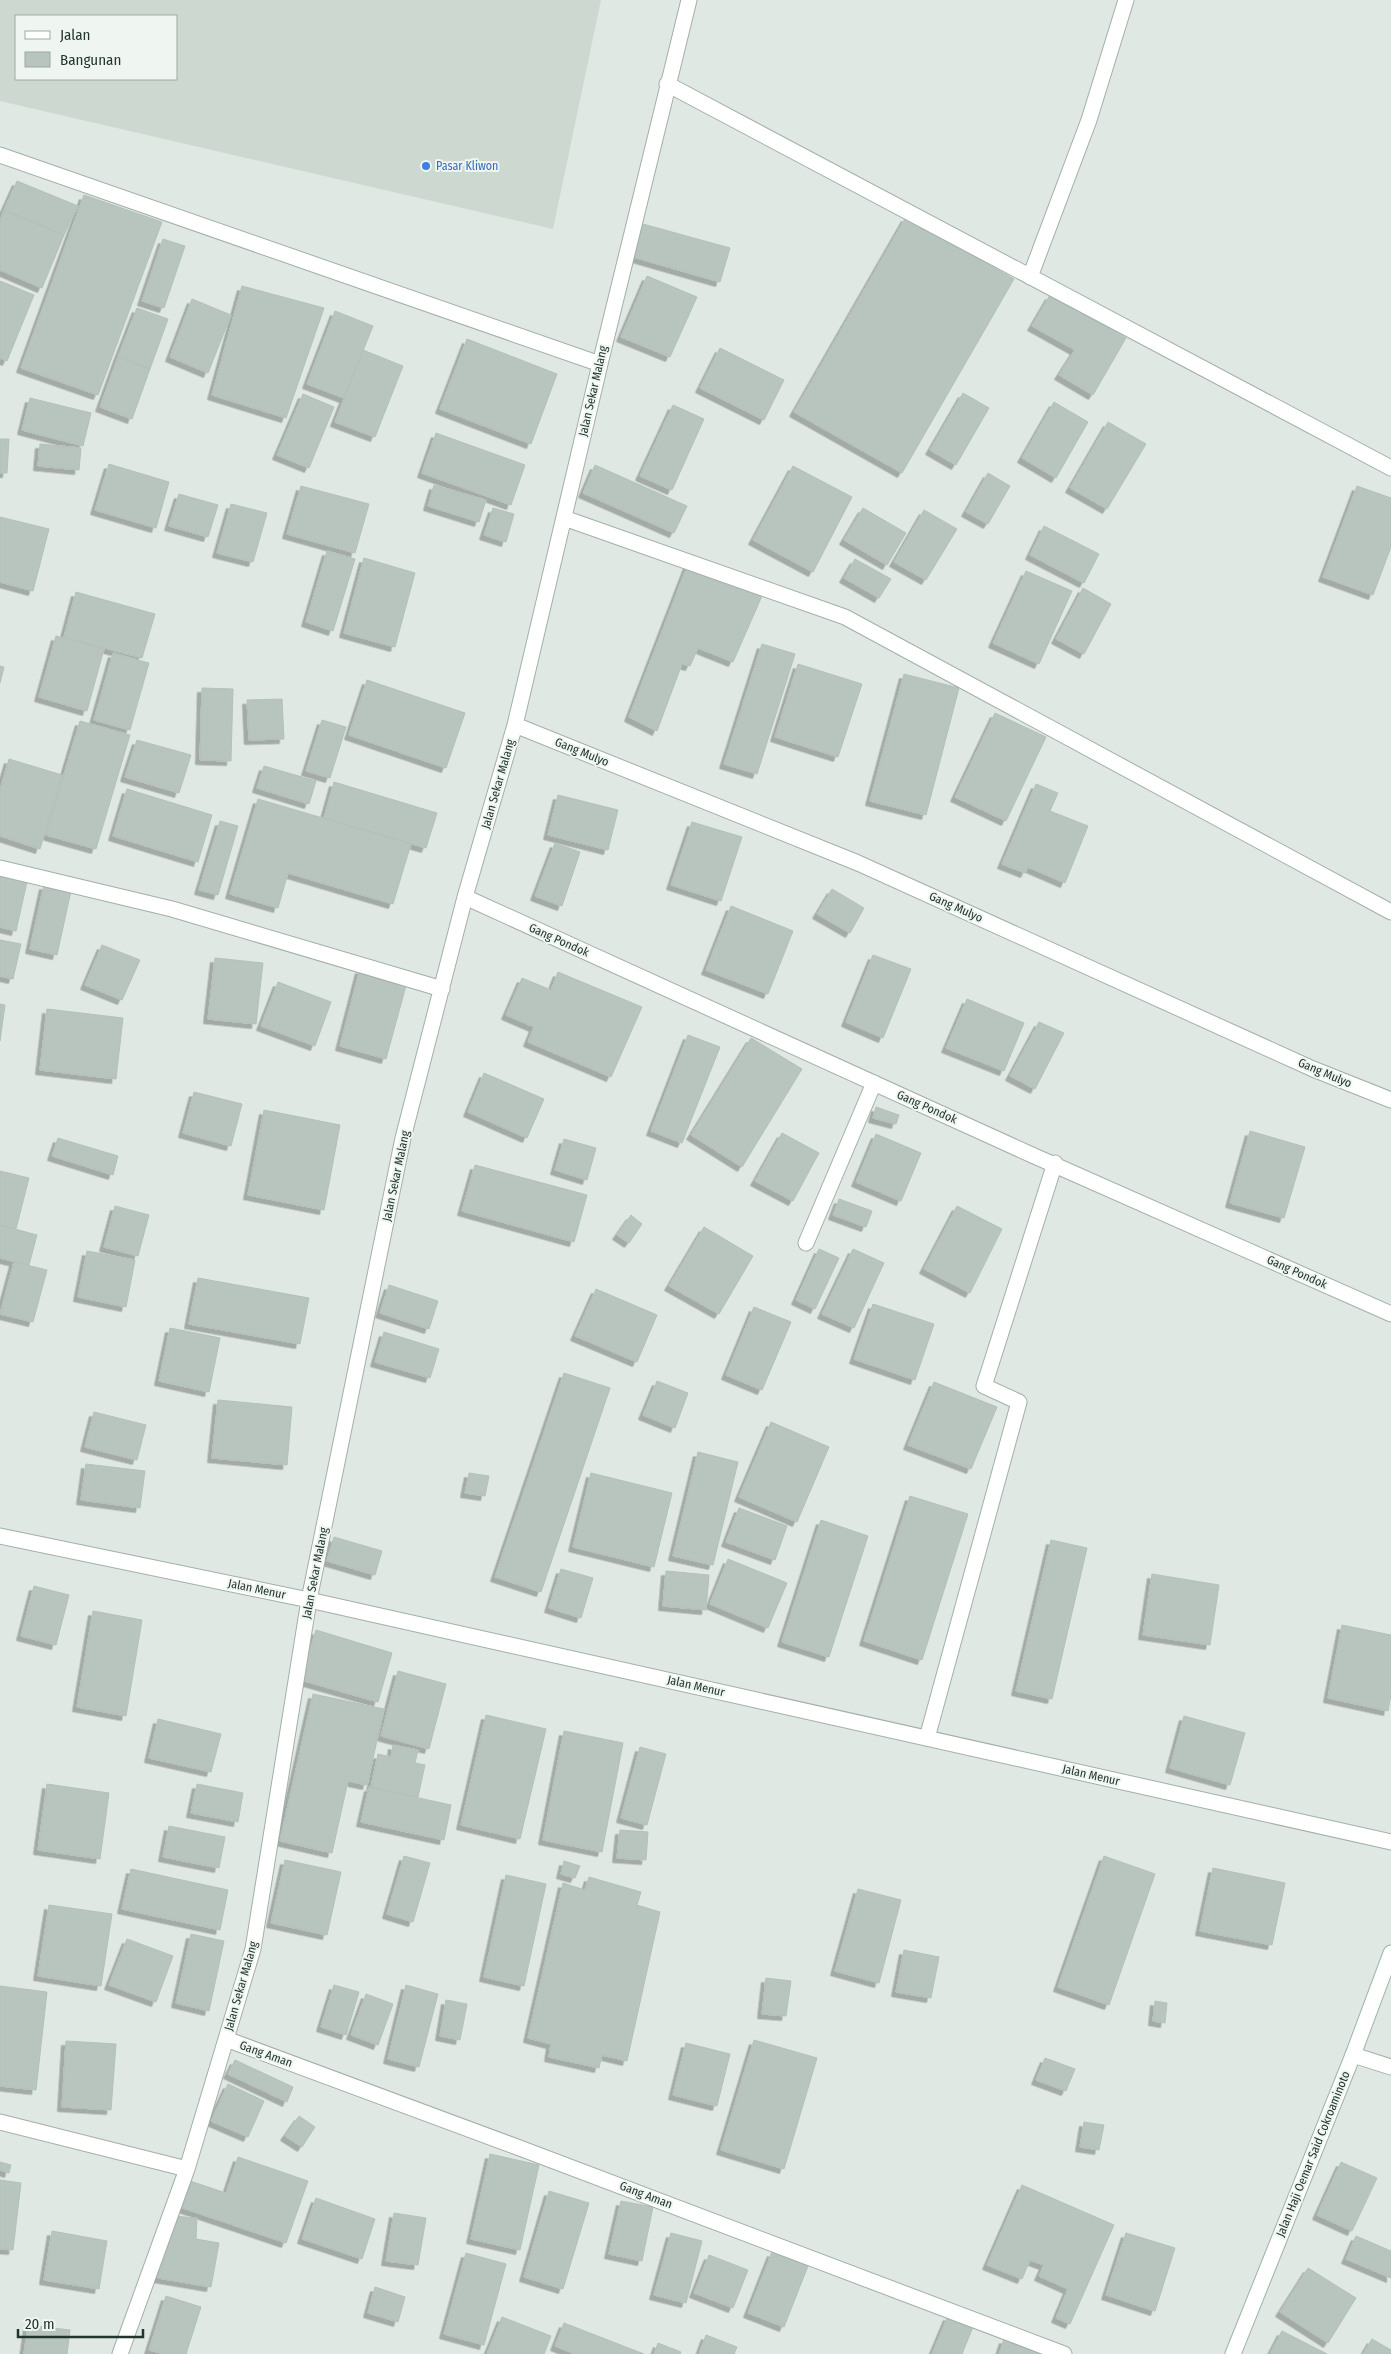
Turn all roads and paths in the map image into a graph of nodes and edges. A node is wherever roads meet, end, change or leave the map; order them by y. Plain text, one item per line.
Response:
1 (689, 0) edge
2 (1126, 0) edge
3 (667, 84) junction
4 (0, 155) edge
5 (1030, 277) junction
6 (600, 364) junction
7 (1391, 468) edge
8 (564, 518) junction
9 (515, 725) junction
10 (0, 868) edge
11 (465, 898) junction
12 (1391, 912) edge
13 (442, 989) junction
14 (874, 1083) junction
15 (1391, 1100) edge
16 (1055, 1163) junction
17 (806, 1243) dead end
18 (1391, 1314) edge
19 (0, 1536) edge
20 (309, 1600) junction
21 (927, 1738) junction
22 (1391, 1842) edge
23 (1391, 1953) edge
24 (226, 2039) junction
25 (1353, 2055) junction
26 (1391, 2068) edge
27 (0, 2122) edge
28 (186, 2169) junction
29 (120, 2354) edge
30 (1064, 2354) edge
31 (1233, 2354) edge

1 - 3 street, Jalan Sekar Malang
2 - 5 street
3 - 5 street
3 - 6 street, Jalan Sekar Malang
4 - 6 street
5 - 7 street
6 - 8 street, Jalan Sekar Malang
8 - 9 street, Jalan Sekar Malang
8 - 12 street
9 - 11 street, Jalan Sekar Malang
9 - 15 street, Gang Mulyo
10 - 13 street
11 - 13 street, Jalan Sekar Malang
11 - 14 street, Gang Pondok
13 - 20 street, Jalan Sekar Malang
14 - 16 street, Gang Pondok
14 - 17 street
16 - 18 street, Gang Pondok
16 - 21 street
19 - 20 street, Jalan Menur
20 - 21 street, Jalan Menur
20 - 24 street, Jalan Sekar Malang
21 - 22 street, Jalan Menur
23 - 25 street, Jalan Haji Oemar Said Cokroaminoto
24 - 28 street, Jalan Sekar Malang
24 - 30 street, Gang Aman
25 - 26 street
25 - 31 street, Jalan Haji Oemar Said Cokroaminoto
27 - 28 street
28 - 29 street, Jalan Sekar Malang

